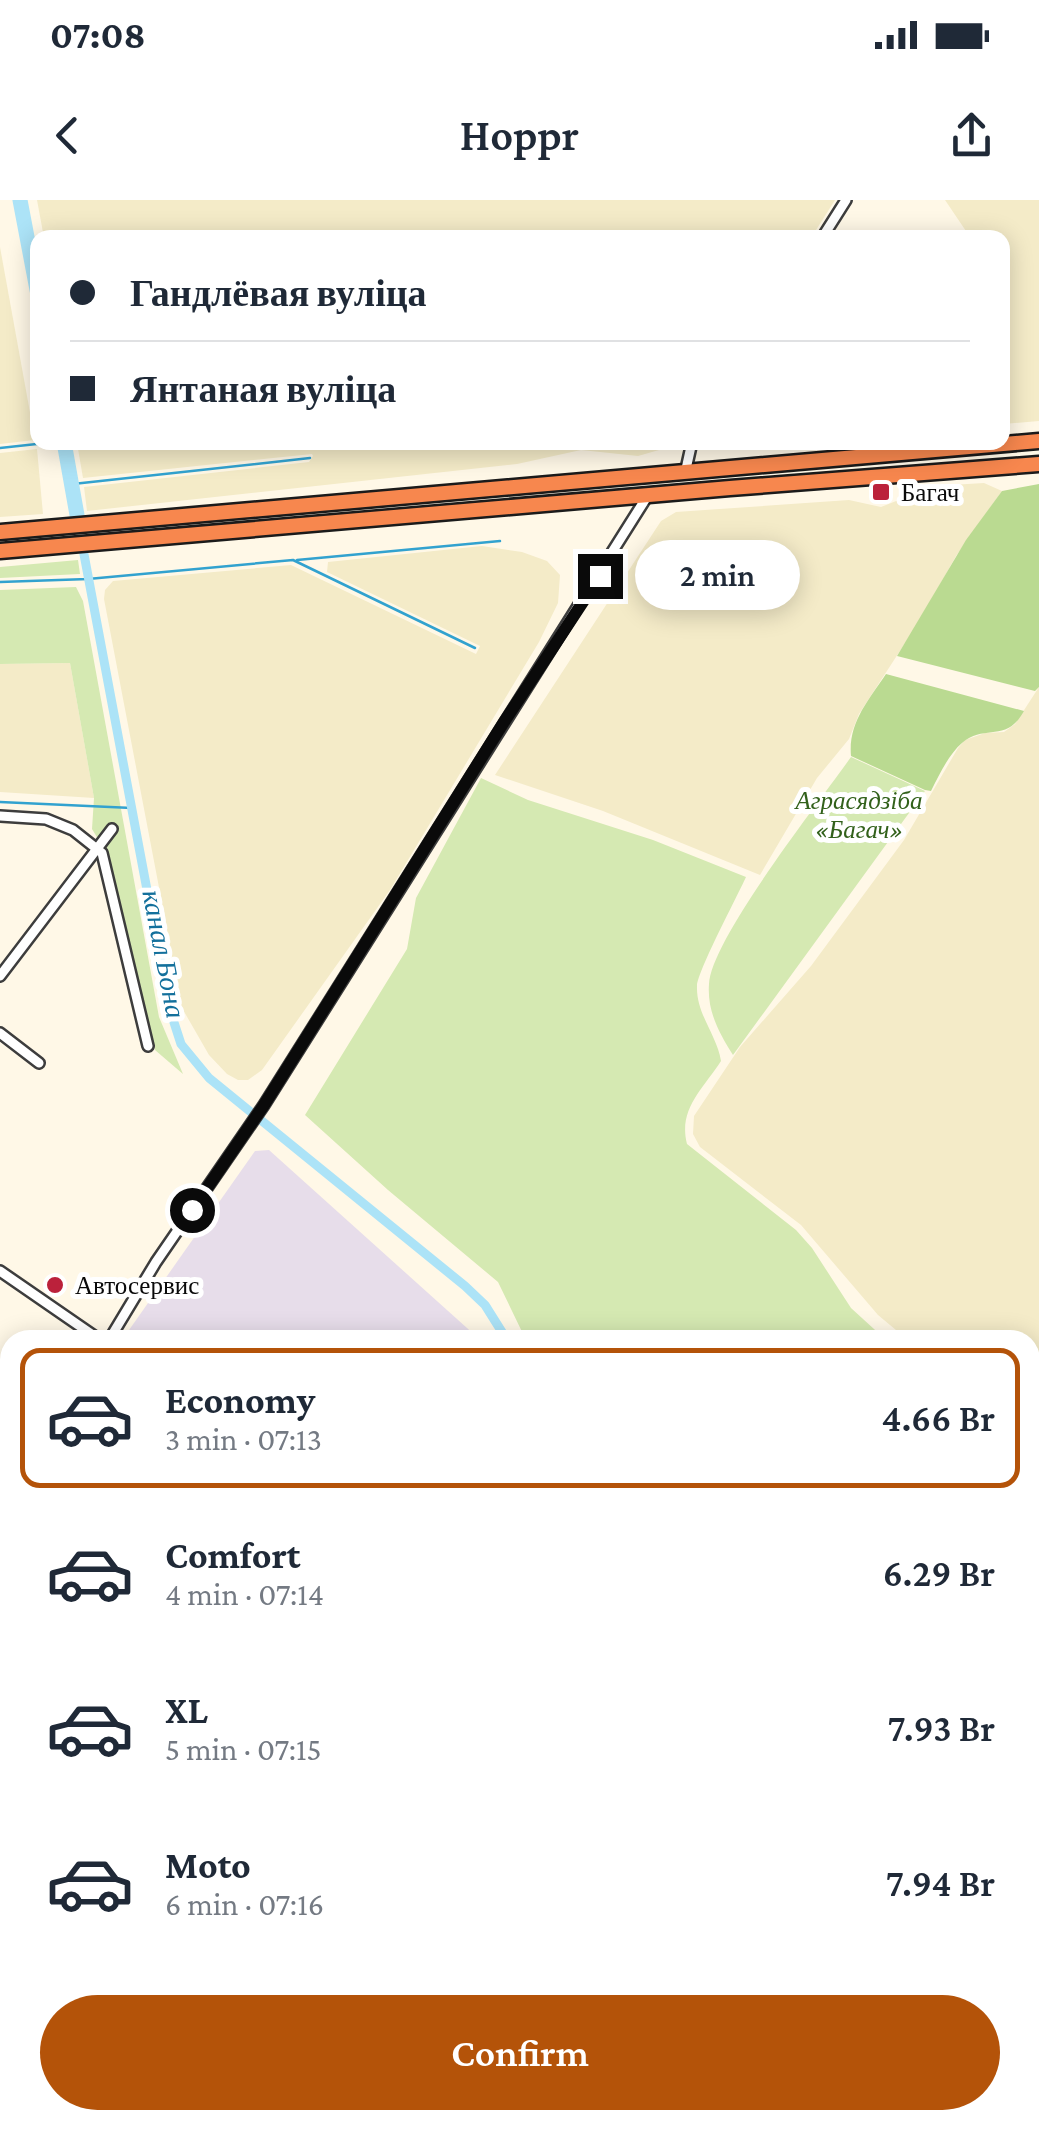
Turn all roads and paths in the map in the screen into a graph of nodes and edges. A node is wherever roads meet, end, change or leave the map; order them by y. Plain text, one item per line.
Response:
1 (846, 200) edge
2 (827, 230) edge
3 (1039, 440) edge
4 (1010, 442) edge
5 (690, 450) edge
6 (917, 450) edge
7 (1039, 464) edge
8 (686, 469) junction
9 (648, 495) junction
10 (0, 532) edge
11 (0, 551) edge
12 (0, 816) edge
13 (112, 829) dead end
14 (98, 847) junction
15 (0, 976) edge
16 (0, 1033) edge
17 (148, 1046) dead end
18 (39, 1063) dead end
19 (0, 1271) edge
20 (86, 1330) edge
21 (116, 1330) edge

1 - 2 street
3 - 4 highway
5 - 8 street
6 - 8 highway
7 - 9 highway
8 - 10 highway
9 - 11 highway
9 - 21 street
12 - 14 street
13 - 14 street
14 - 15 street
14 - 17 street
16 - 18 street
19 - 20 street

